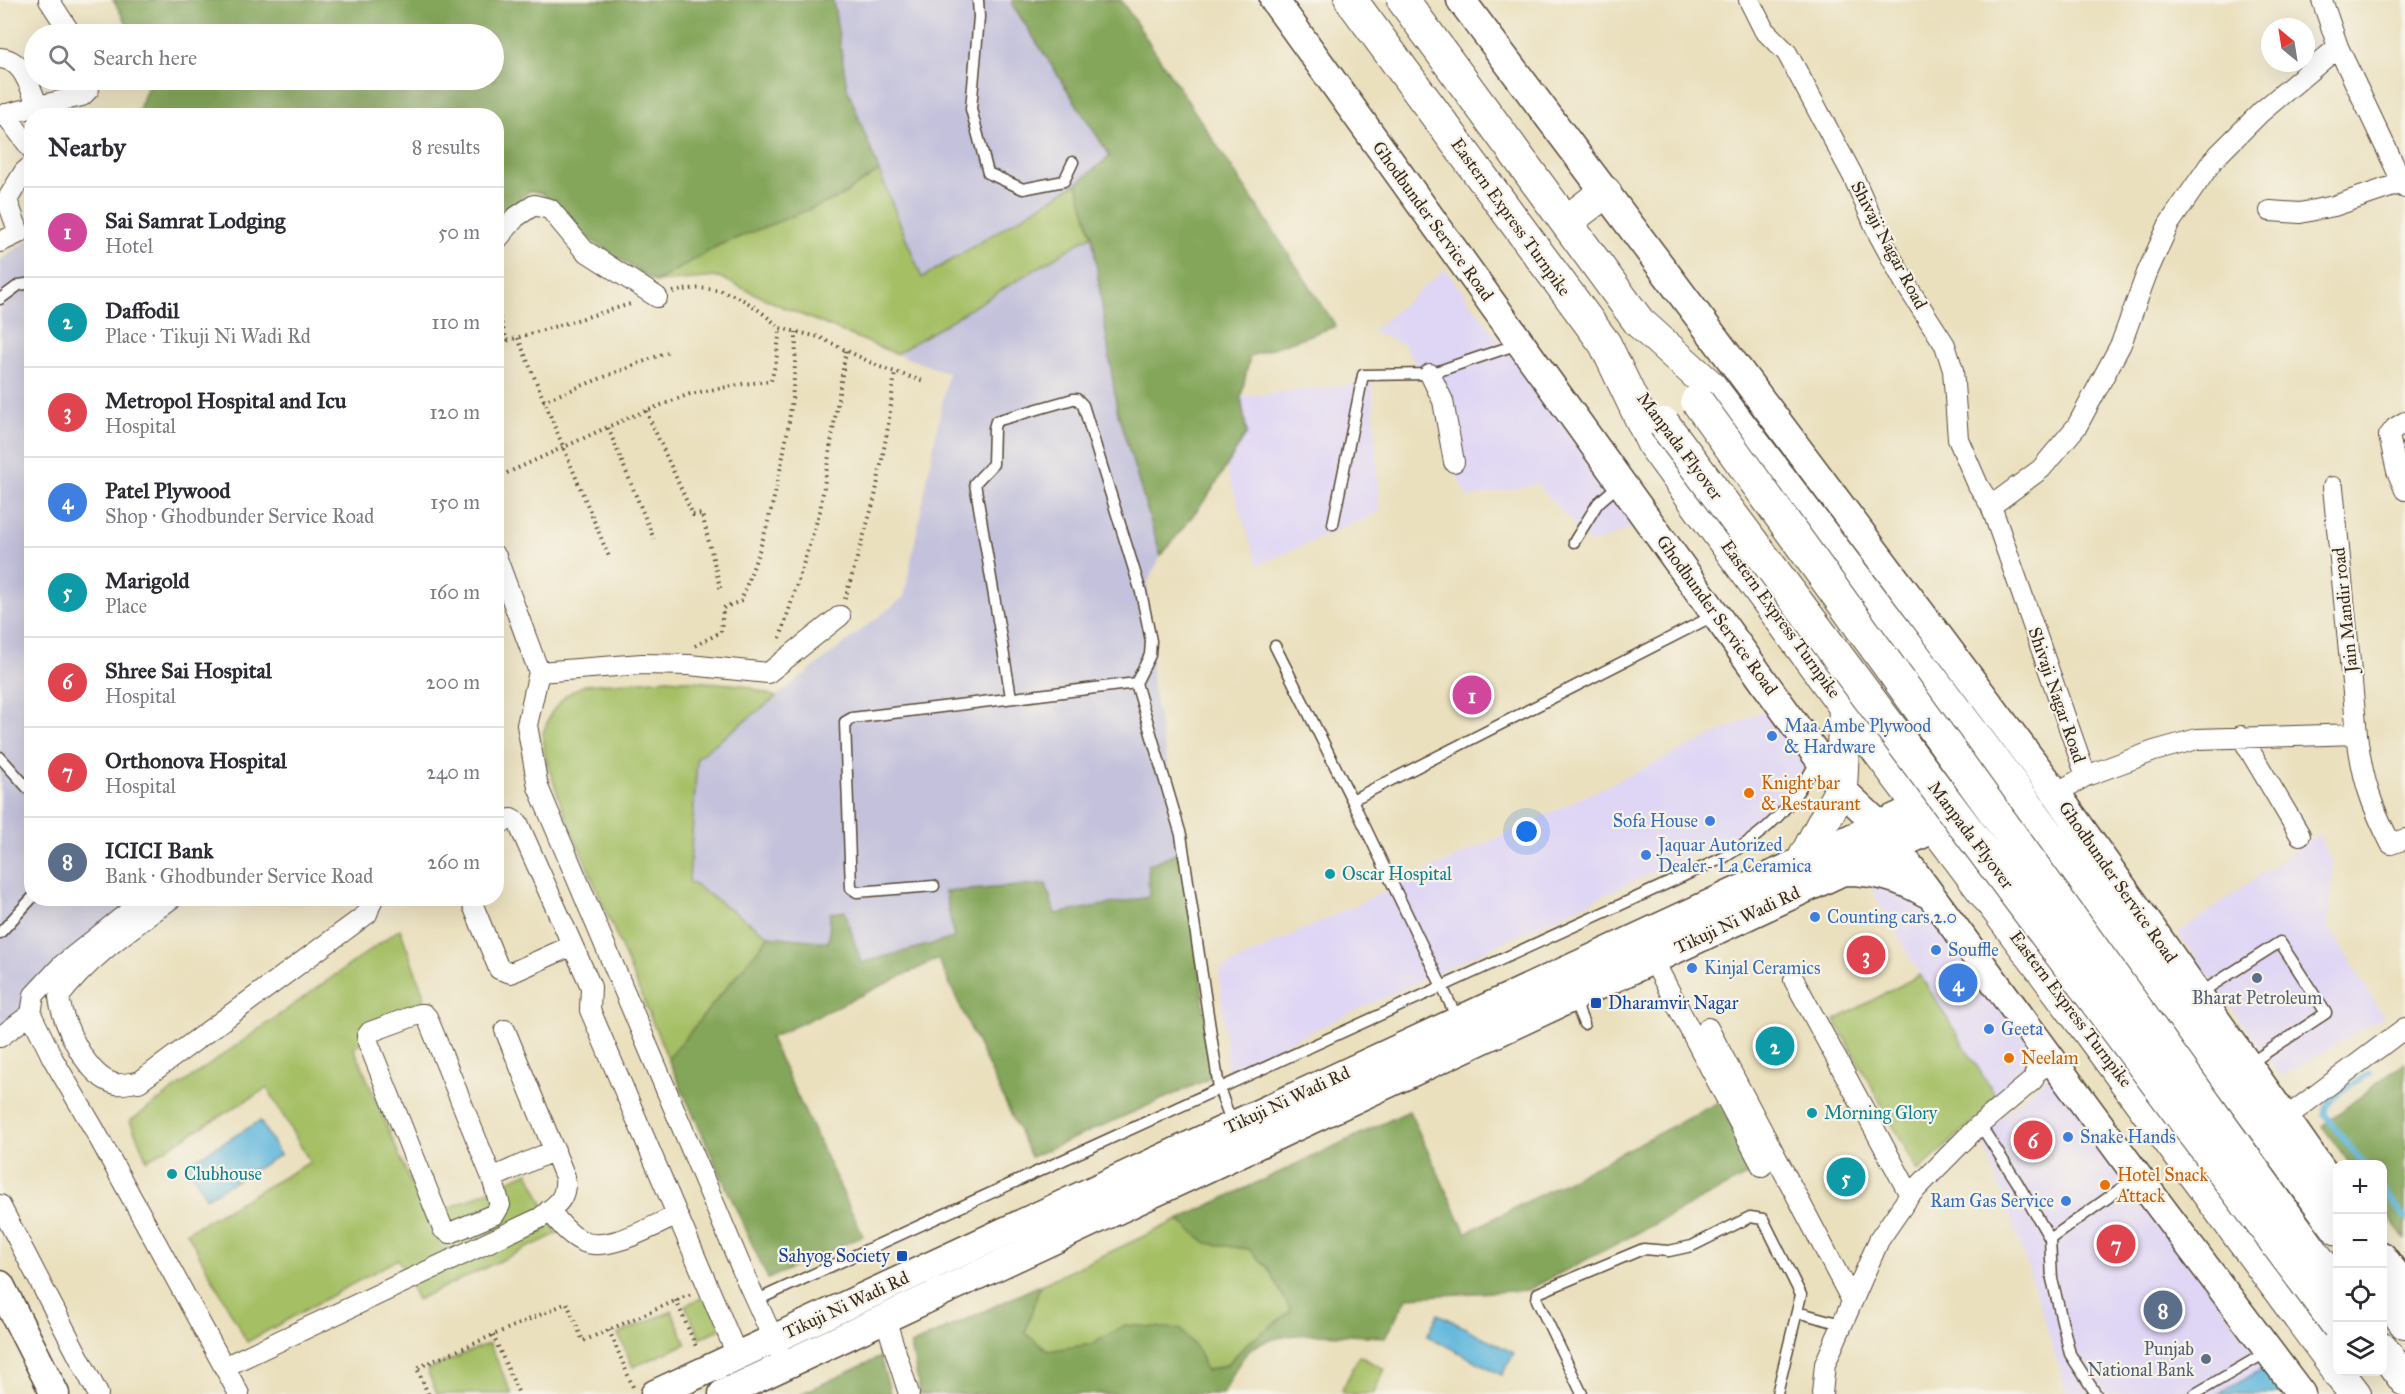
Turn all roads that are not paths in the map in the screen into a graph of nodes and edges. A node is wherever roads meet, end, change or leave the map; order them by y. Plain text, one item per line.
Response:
1 (48, 0) edge
2 (978, 0) edge
3 (1274, 0) edge
4 (1351, 0) edge
5 (1403, 0) edge
6 (1461, 0) edge
7 (1749, 0) edge
8 (2322, 0) edge
9 (64, 24) edge
10 (2338, 47) junction
11 (0, 58) edge
12 (24, 76) edge
13 (31, 90) edge
14 (88, 90) edge
15 (38, 106) junction
16 (30, 108) edge
17 (24, 110) edge
18 (3, 115) edge
19 (24, 140) edge
20 (1073, 162) dead end
21 (24, 172) edge
22 (2403, 185) edge
23 (1605, 192) junction
24 (2270, 211) dead end
25 (1566, 222) junction
26 (504, 231) edge
27 (0, 242) edge
28 (24, 284) edge
29 (657, 297) dead end
30 (0, 299) edge
31 (1639, 322) junction
32 (1521, 344) junction
33 (1605, 344) junction
34 (1430, 374) junction
35 (2405, 422) edge
36 (1454, 462) dead end
37 (1621, 483) junction
38 (2332, 487) dead end
39 (2405, 490) edge
40 (1991, 506) junction
41 (1333, 524) dead end
42 (1574, 542) dead end
43 (504, 579) edge
44 (1716, 614) junction
45 (840, 616) road end
46 (1275, 646) dead end
47 (539, 672) junction
48 (1137, 683) junction
49 (1011, 697) junction
50 (1845, 707) junction
51 (2357, 734) junction
52 (2241, 736) junction
53 (0, 757) edge
54 (1819, 757) junction
55 (2086, 776) junction
56 (2008, 780) junction
57 (24, 784) edge
58 (1841, 789) junction
59 (2056, 792) junction
60 (1352, 800) junction
61 (1928, 817) junction
62 (504, 821) edge
63 (2300, 835) dead end
64 (1887, 836) junction
65 (2405, 839) edge
66 (1802, 862) junction
67 (1843, 871) junction
68 (934, 886) dead end
69 (1928, 894) junction
70 (25, 906) edge
71 (136, 906) edge
72 (161, 906) edge
73 (370, 906) edge
74 (473, 906) edge
75 (0, 933) edge
76 (571, 946) junction
77 (1653, 960) junction
78 (2151, 975) junction
79 (1794, 980) dead end
80 (1442, 986) junction
81 (2197, 995) junction
82 (1573, 997) junction
83 (31, 1014) junction
84 (1584, 1024) dead end
85 (2083, 1024) junction
86 (1708, 1028) dead end
87 (2405, 1028) edge
88 (505, 1030) dead end
89 (1465, 1033) junction
90 (0, 1037) edge
91 (2246, 1065) junction
92 (2047, 1069) junction
93 (1219, 1088) junction
94 (2284, 1119) junction
95 (1233, 1126) junction
96 (1978, 1126) junction
97 (555, 1150) junction
98 (1762, 1167) dead end
99 (2138, 1177) junction
100 (492, 1178) junction
101 (2333, 1187) edge
102 (1910, 1195) junction
103 (0, 1205) edge
104 (549, 1210) junction
105 (677, 1215) junction
106 (2333, 1224) edge
107 (2050, 1239) junction
108 (2387, 1263) edge
109 (2333, 1281) edge
110 (0, 1286) edge
111 (2405, 1287) edge
112 (2387, 1298) edge
113 (1851, 1299) junction
114 (755, 1301) junction
115 (1797, 1312) junction
116 (885, 1318) junction
117 (2334, 1322) edge
118 (2405, 1323) edge
119 (1841, 1324) junction
120 (773, 1339) junction
121 (2270, 1351) junction
122 (737, 1355) junction
123 (2387, 1356) edge
124 (2333, 1364) edge
125 (785, 1365) junction
126 (224, 1366) junction
127 (2342, 1376) edge
128 (2376, 1376) edge
129 (2405, 1380) edge
130 (55, 1394) edge
131 (98, 1394) edge
132 (239, 1394) edge
133 (655, 1394) edge
134 (723, 1394) edge
135 (909, 1394) edge
136 (1582, 1394) edge
137 (1777, 1394) edge
138 (1822, 1394) edge
139 (2096, 1394) edge
140 (2195, 1394) edge
141 (2301, 1394) edge
142 (2355, 1394) edge
143 (2389, 1394) edge

1 - 9 street
2 - 20 lane
3 - 32 street, Ghodbunder Service Road
4 - 33 main road, Eastern Express Turnpike
5 - 25 main road
6 - 23 street, Ghodbunder Service Road
7 - 40 street, Shivaji Nagar Road
8 - 10 street
10 - 22 street
10 - 40 street
11 - 12 street
13 - 15 street
14 - 15 street
15 - 16 street
17 - 18 street
18 - 19 street
21 - 27 street
22 - 24 street
23 - 25 main road
23 - 59 street, Ghodbunder Service Road
25 - 31 main road
26 - 29 street
28 - 30 lane
31 - 56 main road
31 - 109 main road, Manpada Flyover, bridge
32 - 34 lane
32 - 37 street, Ghodbunder Service Road
33 - 50 main road, Eastern Express Turnpike
33 - 117 main road, Manpada Flyover, bridge
34 - 36 street
34 - 41 lane
35 - 39 street
37 - 42 lane
37 - 44 street, Ghodbunder Service Road
38 - 51 street, Jain Mandir road
40 - 55 street, Shivaji Nagar Road
43 - 47 street
44 - 54 street, Ghodbunder Service Road
44 - 60 lane
45 - 47 street
46 - 60 lane
47 - 114 street
48 - 49 lane
48 - 49 lane
48 - 93 lane
49 - 68 lane
50 - 58 main road
50 - 61 main road, Eastern Express Turnpike
51 - 52 street
51 - 65 street, Jain Mandir road
52 - 55 street
52 - 63 street
53 - 57 lane
54 - 58 street, Ghodbunder Service Road
54 - 80 lane
55 - 59 street
56 - 61 street, Tikuji Ni Wadi Rd
56 - 78 main road
58 - 64 street, Ghodbunder Service Road
58 - 66 main road
59 - 81 street, Ghodbunder Service Road
60 - 80 lane
61 - 64 street, Tikuji Ni Wadi Rd
61 - 85 main road, Eastern Express Turnpike
62 - 76 street
64 - 66 street, Tikuji Ni Wadi Rd
64 - 67 street, Tikuji Ni Wadi Rd
64 - 69 street, Ghodbunder Service Road
66 - 89 street, Tikuji Ni Wadi Rd
67 - 69 street
67 - 77 street, Tikuji Ni Wadi Rd
69 - 92 street, Ghodbunder Service Road
70 - 75 lane
71 - 83 street
72 - 73 street
74 - 76 street
76 - 105 street
77 - 82 street, Tikuji Ni Wadi Rd
77 - 98 street
78 - 85 main road
78 - 106 main road
79 - 102 street
80 - 89 lane
80 - 93 lane
81 - 91 street, Ghodbunder Service Road
81 - 91 lane
82 - 84 lane
82 - 89 street, Tikuji Ni Wadi Rd
83 - 90 street
83 - 126 street
85 - 124 main road, Eastern Express Turnpike
86 - 113 street
87 - 94 street
88 - 97 street
89 - 95 street, Tikuji Ni Wadi Rd
89 - 116 street, Tikuji Ni Wadi Rd
91 - 94 street, Ghodbunder Service Road
92 - 96 street
92 - 99 street, Ghodbunder Service Road
93 - 95 lane
93 - 114 lane
94 - 101 street, Ghodbunder Service Road
95 - 120 street, Tikuji Ni Wadi Rd
96 - 102 street
96 - 107 lane
97 - 100 street
97 - 104 street
99 - 107 lane
99 - 121 street, Ghodbunder Service Road
100 - 100 street
102 - 113 street
103 - 131 street
104 - 105 street
104 - 126 street
105 - 122 street
107 - 139 lane
108 - 111 street
110 - 130 street
112 - 118 main road
113 - 119 street
114 - 120 street
115 - 119 lane
115 - 136 lane
115 - 137 lane
116 - 125 street, Tikuji Ni Wadi Rd
116 - 135 street
119 - 138 street
120 - 122 street, Tikuji Ni Wadi Rd
120 - 125 street
121 - 140 lane
121 - 141 street, Ghodbunder Service Road
122 - 133 street, Tikuji Ni Wadi Rd
123 - 129 main road
125 - 134 street, Tikuji Ni Wadi Rd
126 - 132 street
127 - 142 main road, Eastern Express Turnpike
128 - 143 main road

